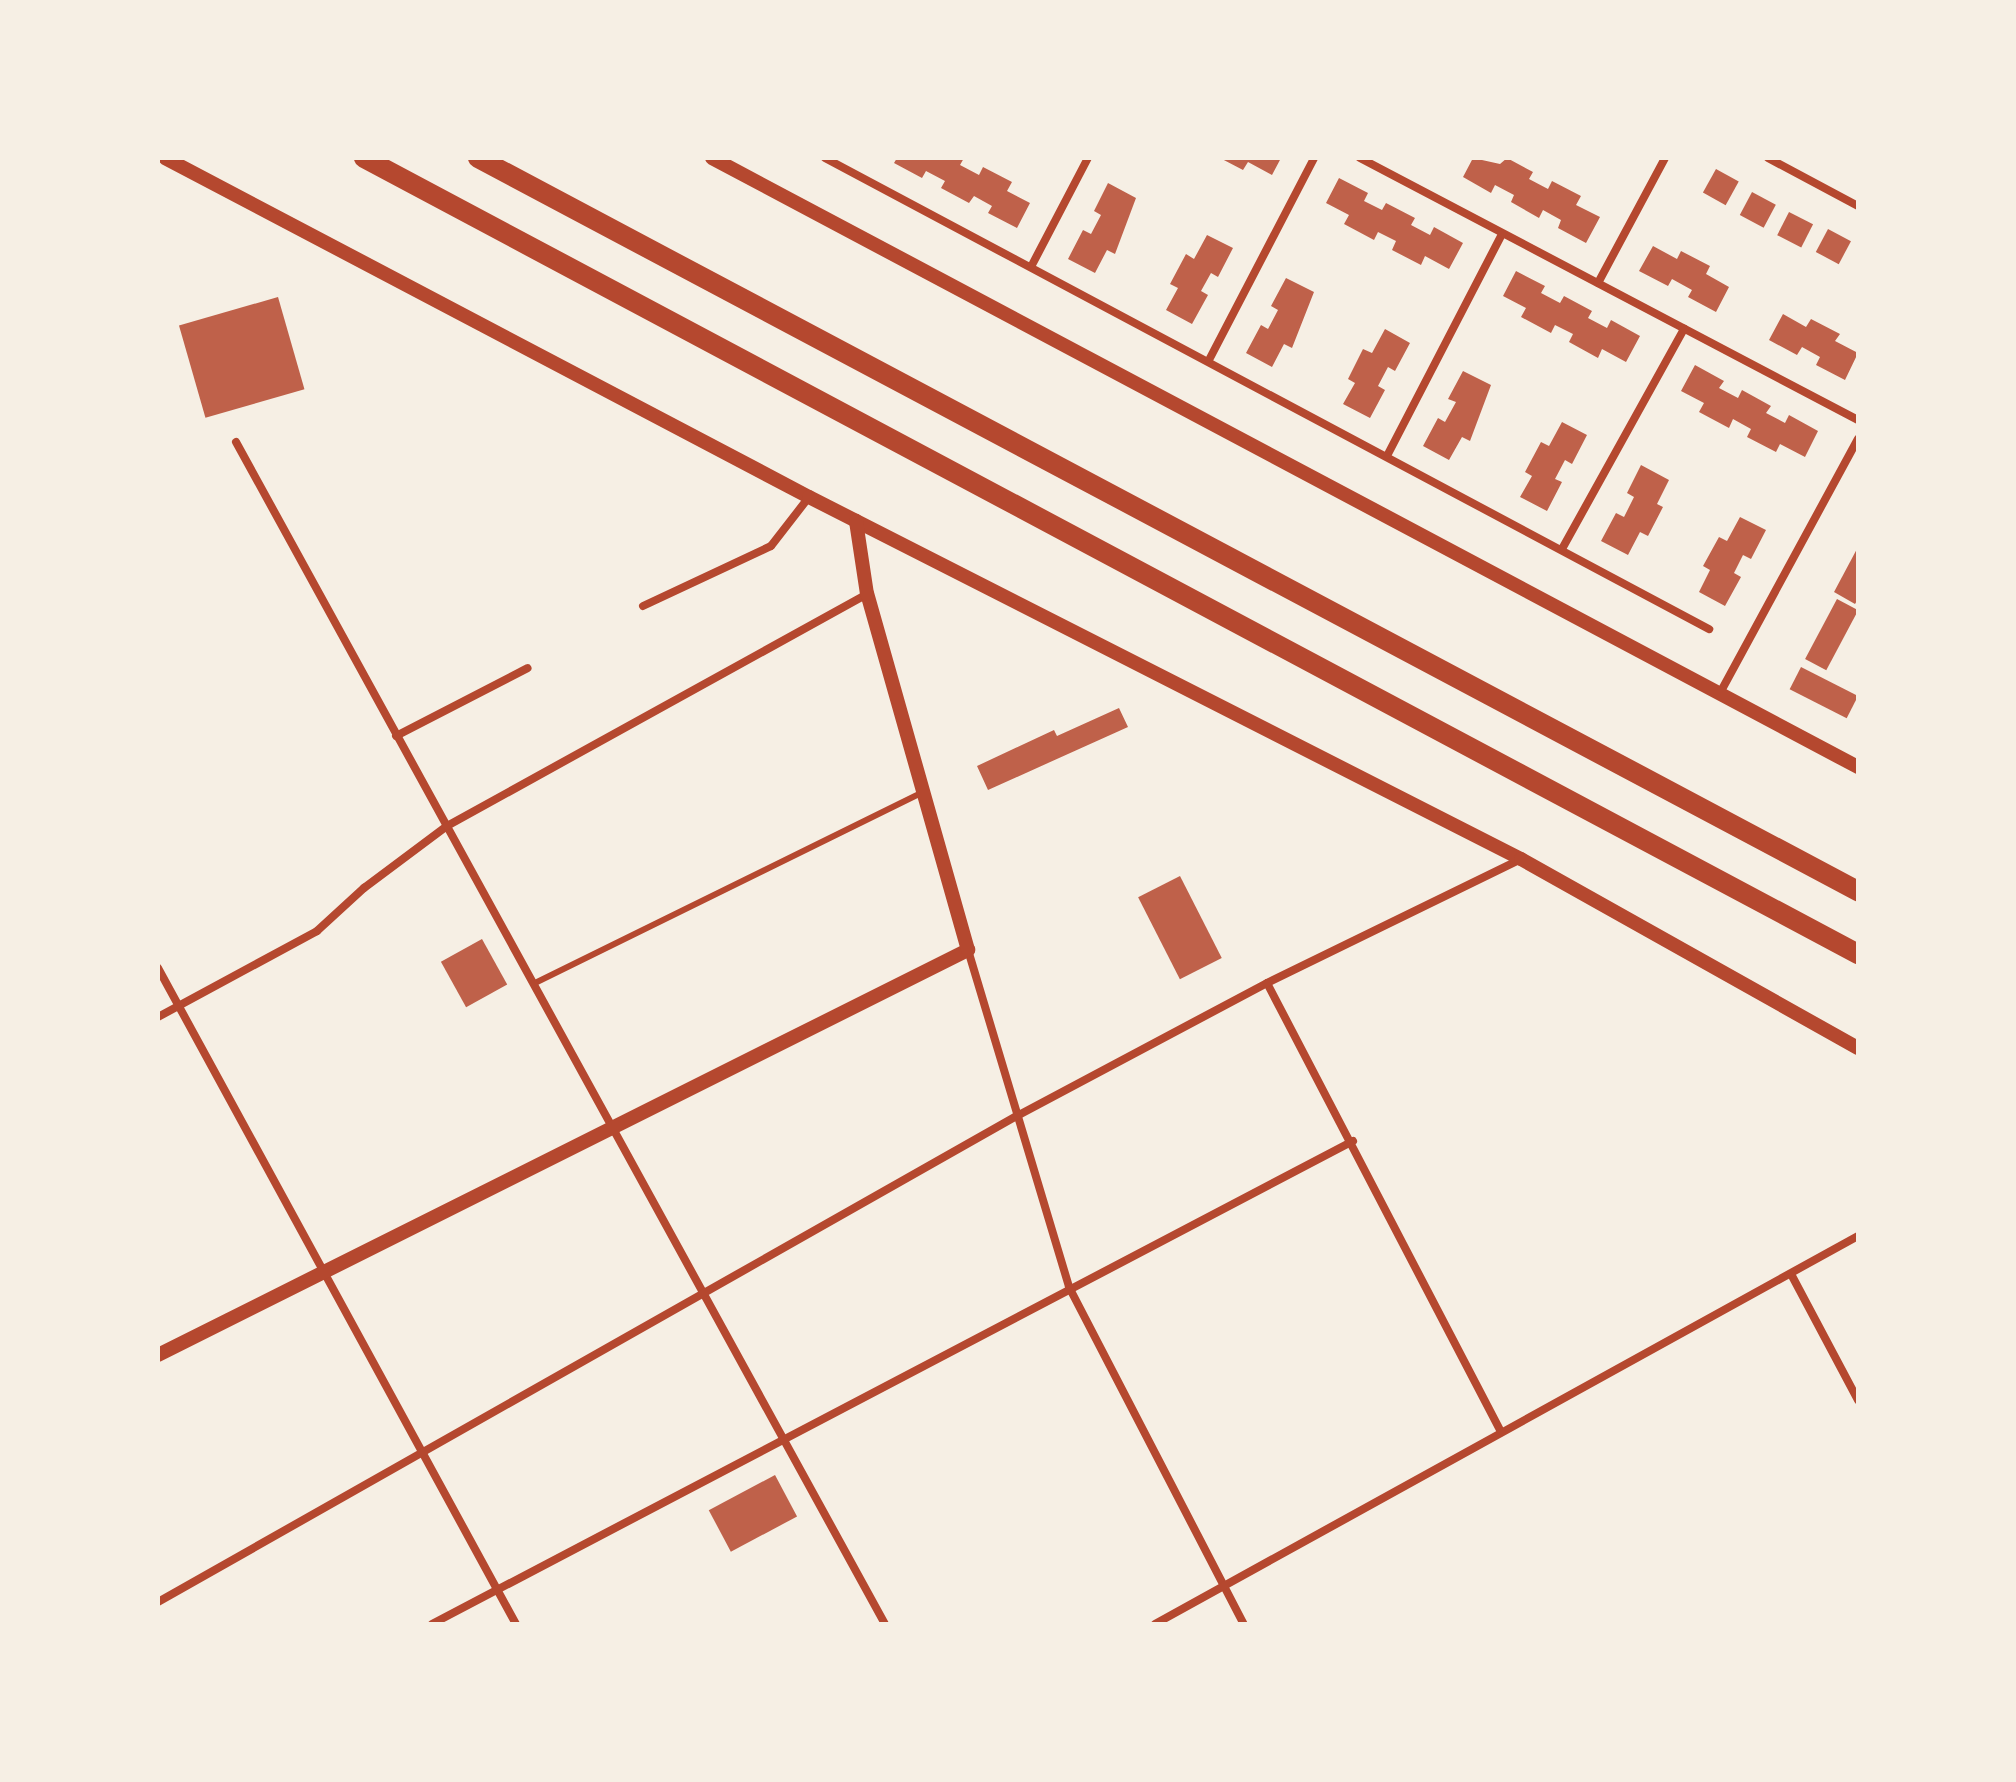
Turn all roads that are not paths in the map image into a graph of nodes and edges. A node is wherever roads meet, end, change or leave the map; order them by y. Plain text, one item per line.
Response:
1 (165, 158) edge
2 (364, 158) edge
3 (478, 158) edge
4 (712, 158) edge
5 (825, 158) edge
6 (1088, 158) edge
7 (1314, 158) edge
8 (1360, 158) edge
9 (1665, 158) edge
10 (1768, 158) edge
11 (1858, 206) edge
12 (1502, 234) junction
13 (1032, 265) junction
14 (1598, 283) junction
15 (1684, 329) junction
16 (1209, 360) junction
17 (1858, 420) edge
18 (1858, 439) edge
19 (236, 442) dead end
20 (1388, 454) junction
21 (809, 497) junction
22 (856, 521) junction
23 (1562, 549) junction
24 (867, 594) junction
25 (643, 606) dead end
26 (1709, 629) dead end
27 (528, 668) dead end
28 (1720, 693) junction
29 (396, 736) junction
30 (1858, 767) edge
31 (923, 792) junction
32 (447, 826) junction
33 (1521, 859) junction
34 (1858, 891) edge
35 (968, 950) junction
36 (1858, 954) edge
37 (158, 968) edge
38 (535, 983) junction
39 (1267, 983) junction
40 (181, 1006) junction
41 (158, 1017) edge
42 (1858, 1048) edge
43 (1015, 1117) junction
44 (610, 1126) junction
45 (1353, 1141) junction
46 (1858, 1236) edge
47 (325, 1270) junction
48 (1791, 1274) junction
49 (1069, 1287) junction
50 (703, 1289) junction
51 (158, 1355) edge
52 (1858, 1400) edge
53 (1501, 1432) junction
54 (784, 1435) junction
55 (423, 1451) junction
56 (1224, 1587) junction
57 (498, 1591) junction
58 (158, 1602) edge
59 (432, 1624) edge
60 (516, 1624) edge
61 (885, 1624) edge
62 (1155, 1624) edge
63 (1244, 1624) edge

1 - 21 street
2 - 36 highway
3 - 34 highway
4 - 28 street
5 - 13 street
6 - 13 street
7 - 16 street
8 - 12 street
9 - 14 street
10 - 11 street
12 - 14 street
12 - 20 street
13 - 16 street
14 - 15 street
15 - 17 street
15 - 23 street
16 - 20 street
18 - 28 street
19 - 29 street
20 - 23 street
21 - 22 street
21 - 25 street
22 - 24 street
22 - 33 street
23 - 26 street
24 - 31 street
24 - 32 street
27 - 29 street
28 - 30 street
29 - 32 street
31 - 35 street
31 - 38 lane
32 - 38 street
32 - 40 street
33 - 39 street
33 - 42 street
35 - 43 street
35 - 44 street
37 - 40 street
38 - 44 street
39 - 43 street
39 - 45 street
40 - 41 street
40 - 47 street
43 - 49 street
43 - 50 street
44 - 47 street
44 - 50 street
45 - 49 street
45 - 53 street
46 - 48 street
47 - 51 street
47 - 55 street
48 - 52 street
48 - 53 street
49 - 54 street
49 - 56 street
50 - 54 street
50 - 55 street
53 - 56 street
54 - 57 street
54 - 61 street
55 - 57 street
55 - 58 street
56 - 62 street
56 - 63 street
57 - 59 street
57 - 60 street

